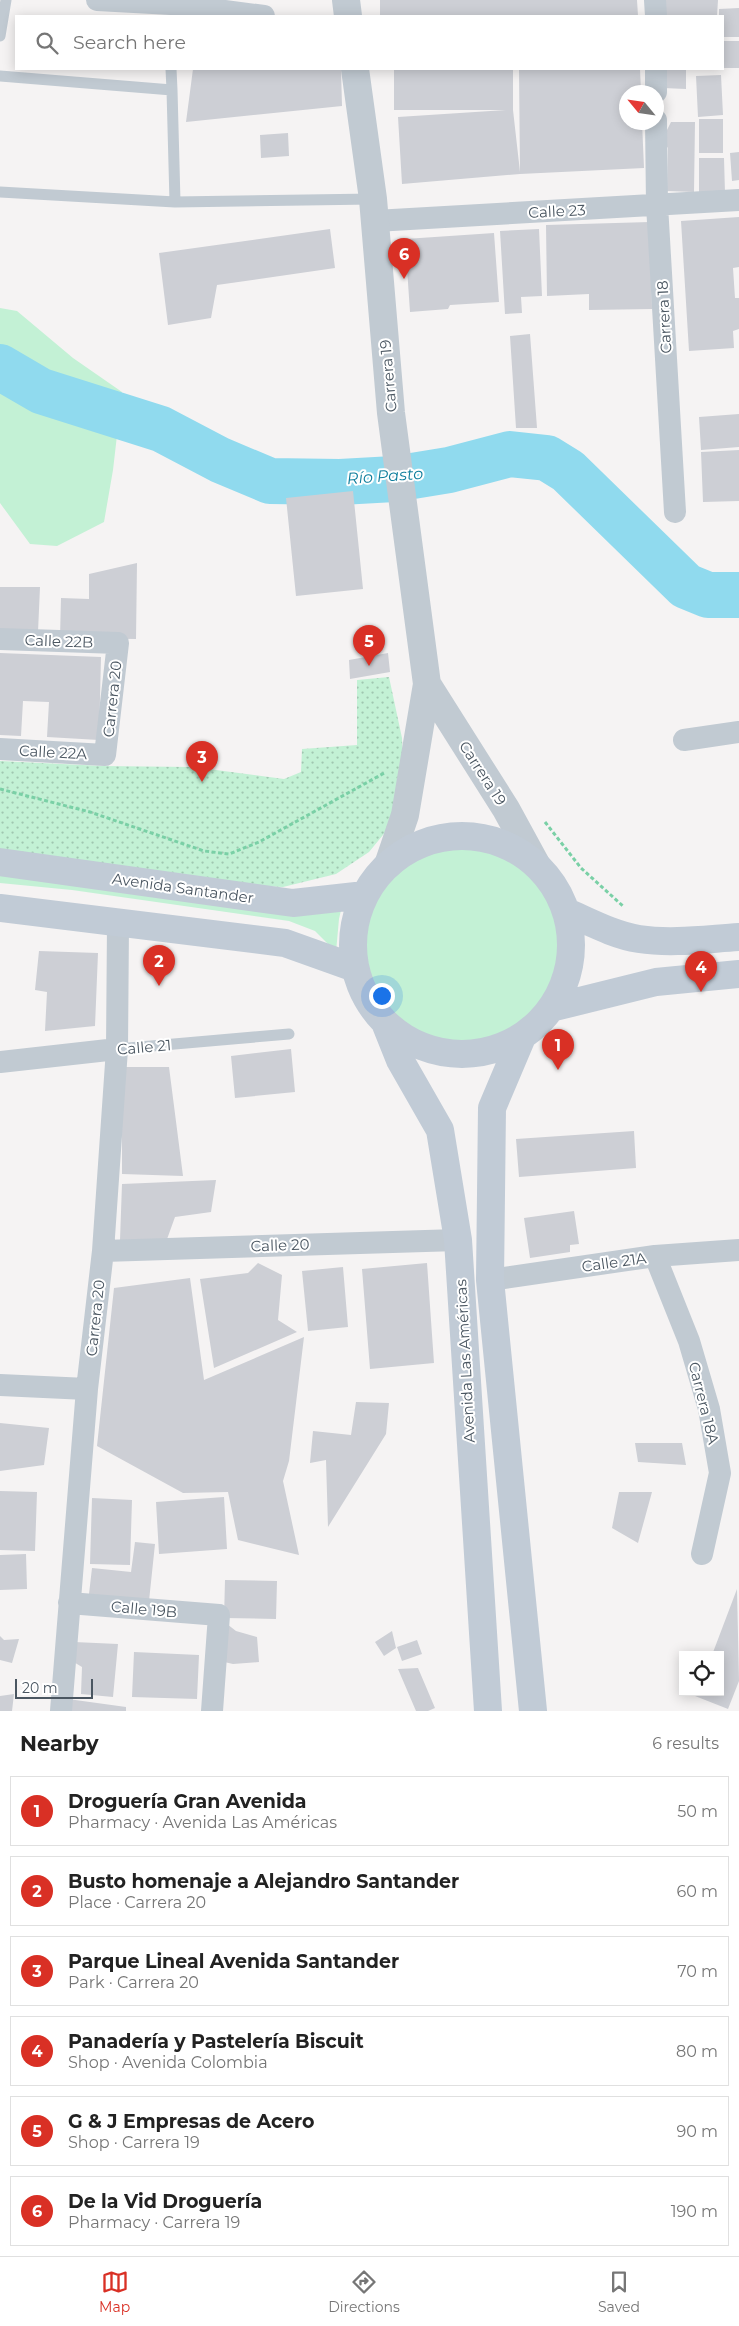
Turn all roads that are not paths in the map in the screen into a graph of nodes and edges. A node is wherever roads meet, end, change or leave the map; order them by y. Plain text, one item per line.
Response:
1 (6, 0) edge
2 (97, 0) edge
3 (346, 0) edge
4 (655, 0) edge
5 (171, 7) edge
6 (254, 15) edge
7 (348, 15) edge
8 (656, 15) edge
9 (0, 36) edge
10 (171, 70) edge
11 (355, 70) edge
12 (656, 70) edge
13 (0, 76) edge
14 (656, 85) edge
15 (172, 90) junction
16 (656, 130) edge
17 (0, 192) edge
18 (739, 200) edge
19 (175, 202) junction
20 (657, 205) junction
21 (374, 210) junction
22 (675, 512) dead end
23 (0, 639) edge
24 (118, 643) joint
25 (427, 684) junction
26 (739, 732) edge
27 (684, 740) dead end
28 (0, 750) edge
29 (106, 755) joint
30 (0, 862) edge
31 (536, 864) junction
32 (388, 865) junction
33 (366, 895) junction
34 (0, 908) edge
35 (566, 912) junction
36 (118, 924) junction
37 (739, 937) edge
38 (355, 968) junction
39 (739, 974) edge
40 (551, 1008) junction
41 (386, 1025) junction
42 (289, 1034) dead end
43 (522, 1037) junction
44 (117, 1049) junction
45 (0, 1062) edge
46 (458, 1240) junction
47 (739, 1250) edge
48 (103, 1251) junction
49 (655, 1256) junction
50 (490, 1280) junction
51 (0, 1385) edge
52 (87, 1389) junction
53 (729, 1475) edge
54 (702, 1554) dead end
55 (69, 1603) junction
56 (61, 1711) edge
57 (212, 1711) edge
58 (488, 1711) edge
59 (533, 1711) edge

1 - 9 lane
2 - 5 street
3 - 7 street
4 - 8 street
5 - 6 street
10 - 15 lane
11 - 21 street, Carrera 19
12 - 14 street
13 - 15 lane
15 - 19 lane
16 - 20 street, Carrera 18
17 - 19 lane
18 - 20 street, Calle 23
19 - 21 lane
20 - 21 street, Calle 23
20 - 22 street, Carrera 18
21 - 25 street, Carrera 19
23 - 24 street, Calle 22B
24 - 29 street, Carrera 20
25 - 31 street, Carrera 19
25 - 32 street, Carrera 19
26 - 27 street
28 - 29 street, Calle 22A
30 - 33 main road, Avenida Santander
31 - 32 main road
31 - 35 main road
32 - 33 main road
33 - 38 main road
34 - 36 main road
35 - 37 main road
35 - 40 main road
36 - 38 main road
36 - 44 street, Carrera 20
38 - 41 main road
39 - 40 main road
40 - 43 main road
41 - 43 main road
41 - 46 main road, Avenida Las Américas
42 - 44 lane, Calle 21
43 - 50 main road, Avenida Las Américas
44 - 45 street, Calle 21
44 - 48 street, Carrera 20
46 - 48 street, Calle 20
46 - 58 main road, Avenida Las Américas
47 - 49 street, Calle 21A
48 - 52 street, Carrera 20
49 - 50 street, Calle 21A
49 - 53 street, Carrera 18A
50 - 59 main road, Avenida Las Américas
51 - 52 street
52 - 55 street, Carrera 20
53 - 54 street, Carrera 18A
55 - 56 street, Carrera 20
55 - 57 street, Calle 19B

